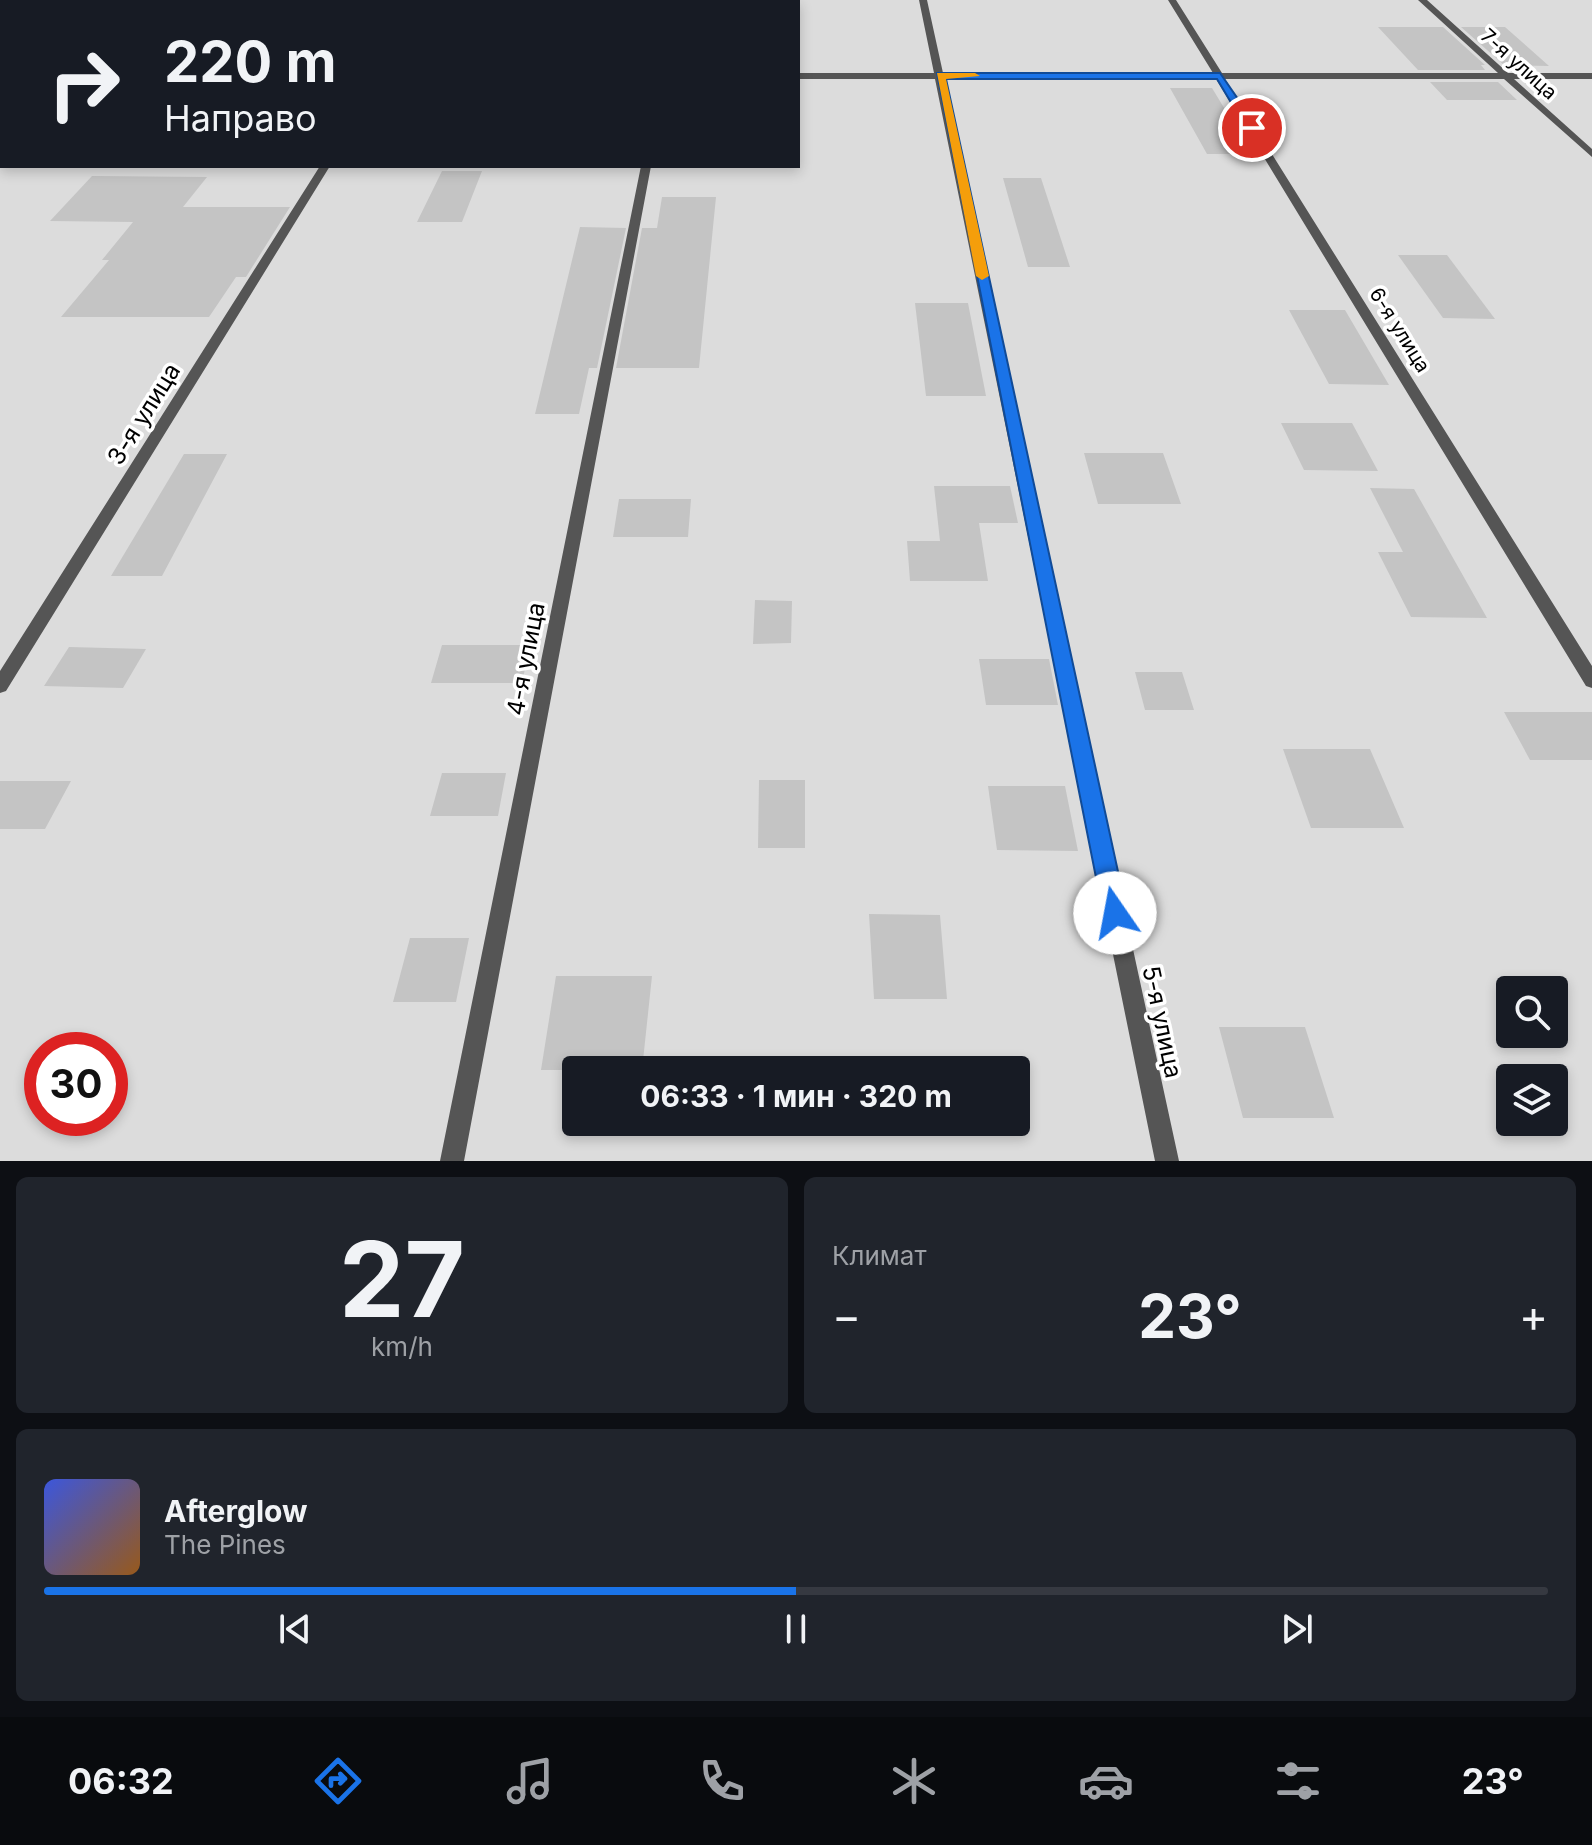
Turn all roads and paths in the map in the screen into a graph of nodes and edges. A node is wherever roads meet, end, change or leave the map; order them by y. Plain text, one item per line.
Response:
1 (923, 0) edge
2 (1172, 0) edge
3 (1422, 0) edge
4 (800, 76) edge
5 (940, 76) junction
6 (1220, 76) junction
7 (1506, 76) junction
8 (1592, 76) edge
9 (1592, 154) edge
10 (324, 168) edge
11 (646, 168) edge
12 (1592, 681) edge
13 (0, 686) edge
14 (452, 1161) edge
15 (1167, 1161) edge

1 - 5 street, 5-я улица
2 - 6 street, 6-я улица
3 - 7 street, 7-я улица
4 - 5 street
5 - 6 street
5 - 15 street, 5-я улица
6 - 7 street
6 - 12 street, 6-я улица
7 - 8 street
7 - 9 street, 7-я улица
10 - 13 street, 3-я улица
11 - 14 street, 4-я улица

